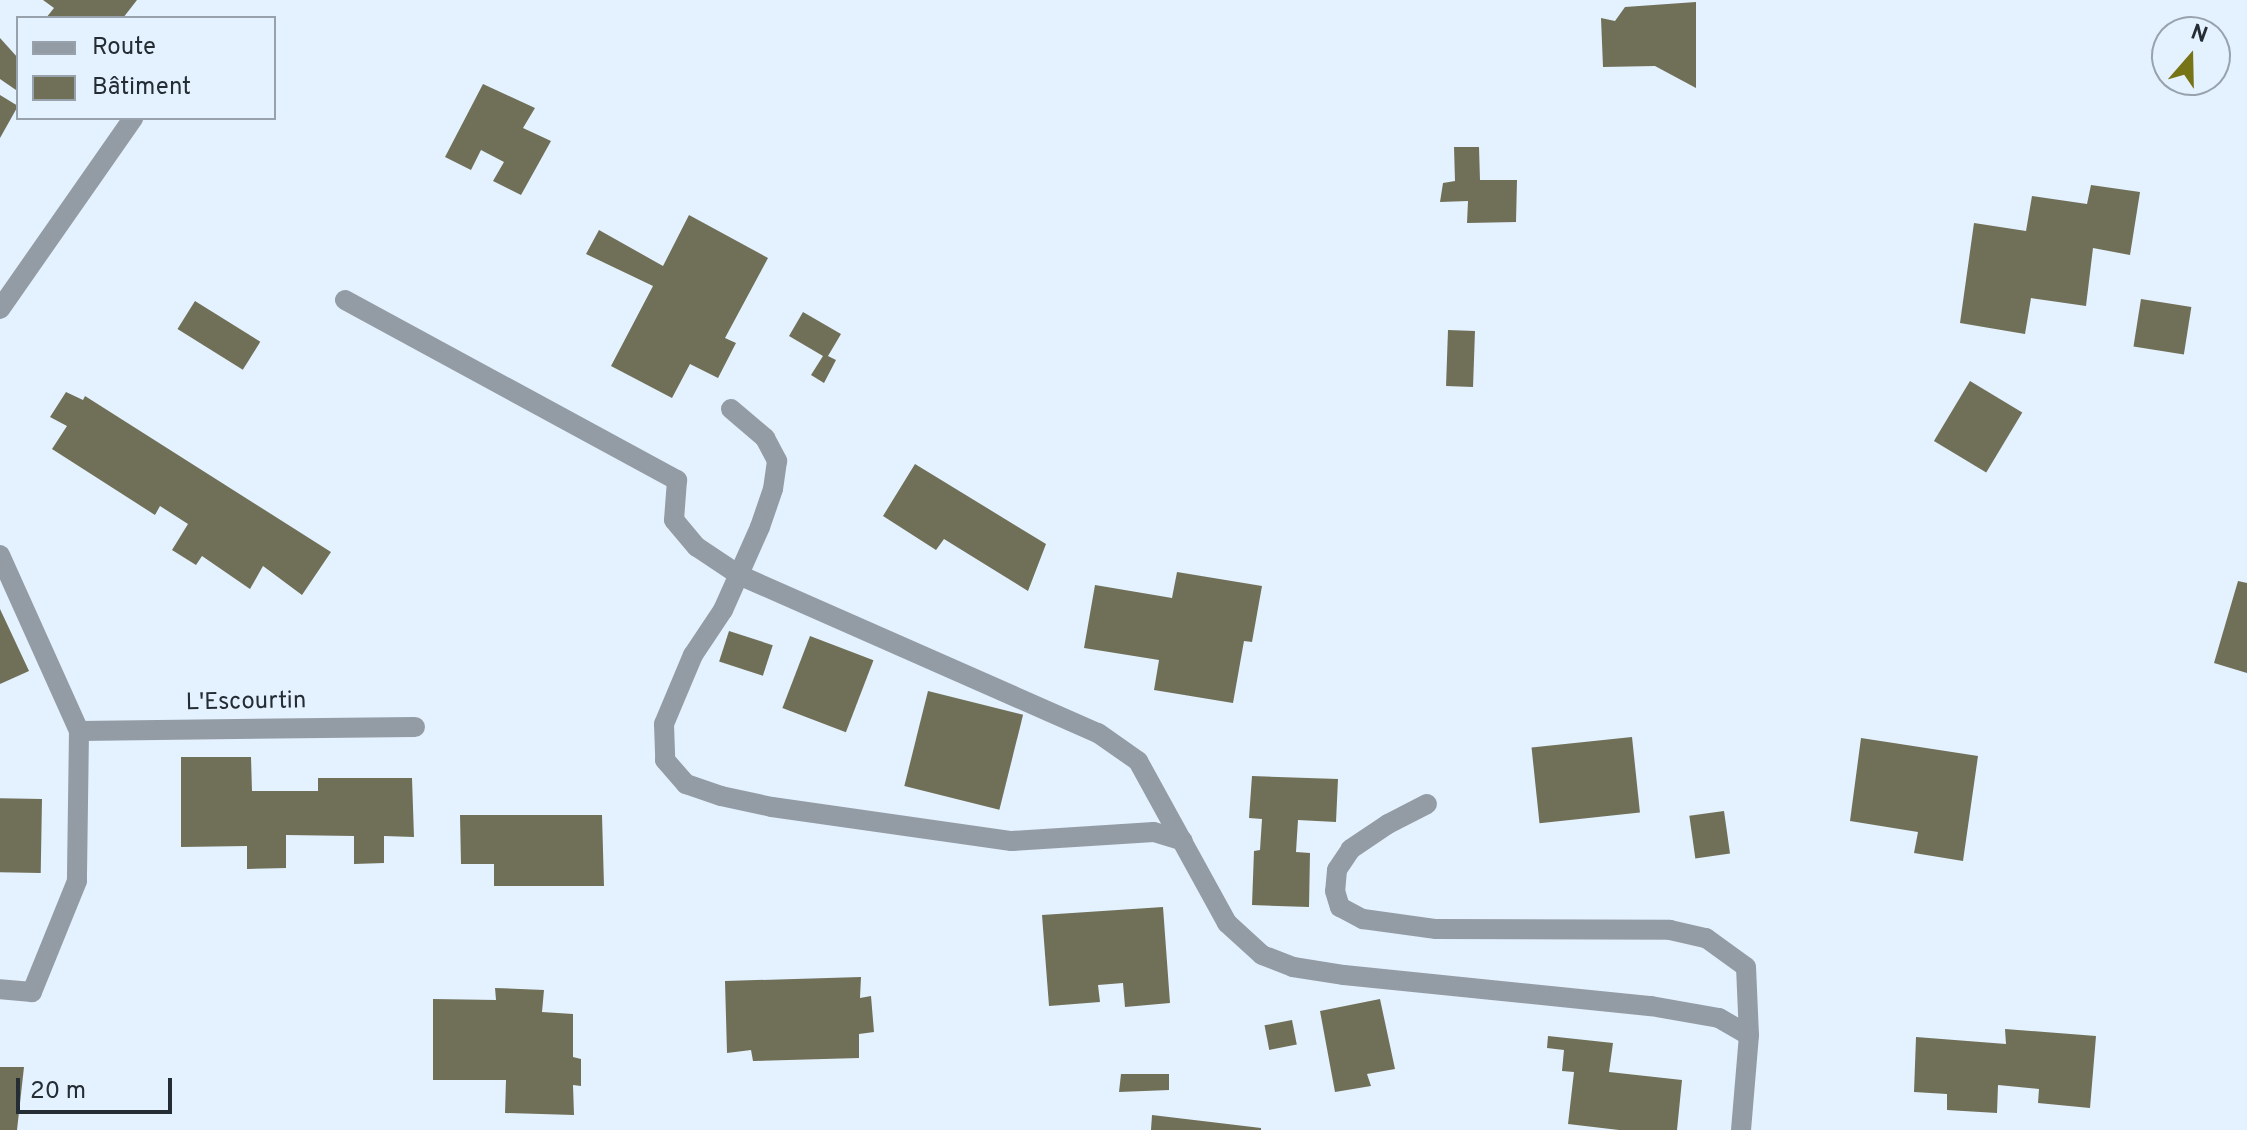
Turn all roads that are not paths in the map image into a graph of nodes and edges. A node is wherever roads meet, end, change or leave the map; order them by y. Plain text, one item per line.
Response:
1 (132, 120) edge
2 (345, 300) dead end
3 (0, 309) edge
4 (731, 409) dead end
5 (0, 555) edge
6 (739, 575) junction
7 (415, 727) dead end
8 (79, 731) junction
9 (1427, 804) dead end
10 (1183, 841) junction
11 (0, 989) edge
12 (1749, 1035) junction
13 (1741, 1130) edge

1 - 3 street
2 - 6 street
4 - 6 street
5 - 8 street
6 - 10 street
6 - 10 street
7 - 8 street, L'Escourtin
8 - 11 street
9 - 12 street
10 - 12 street
12 - 13 street

